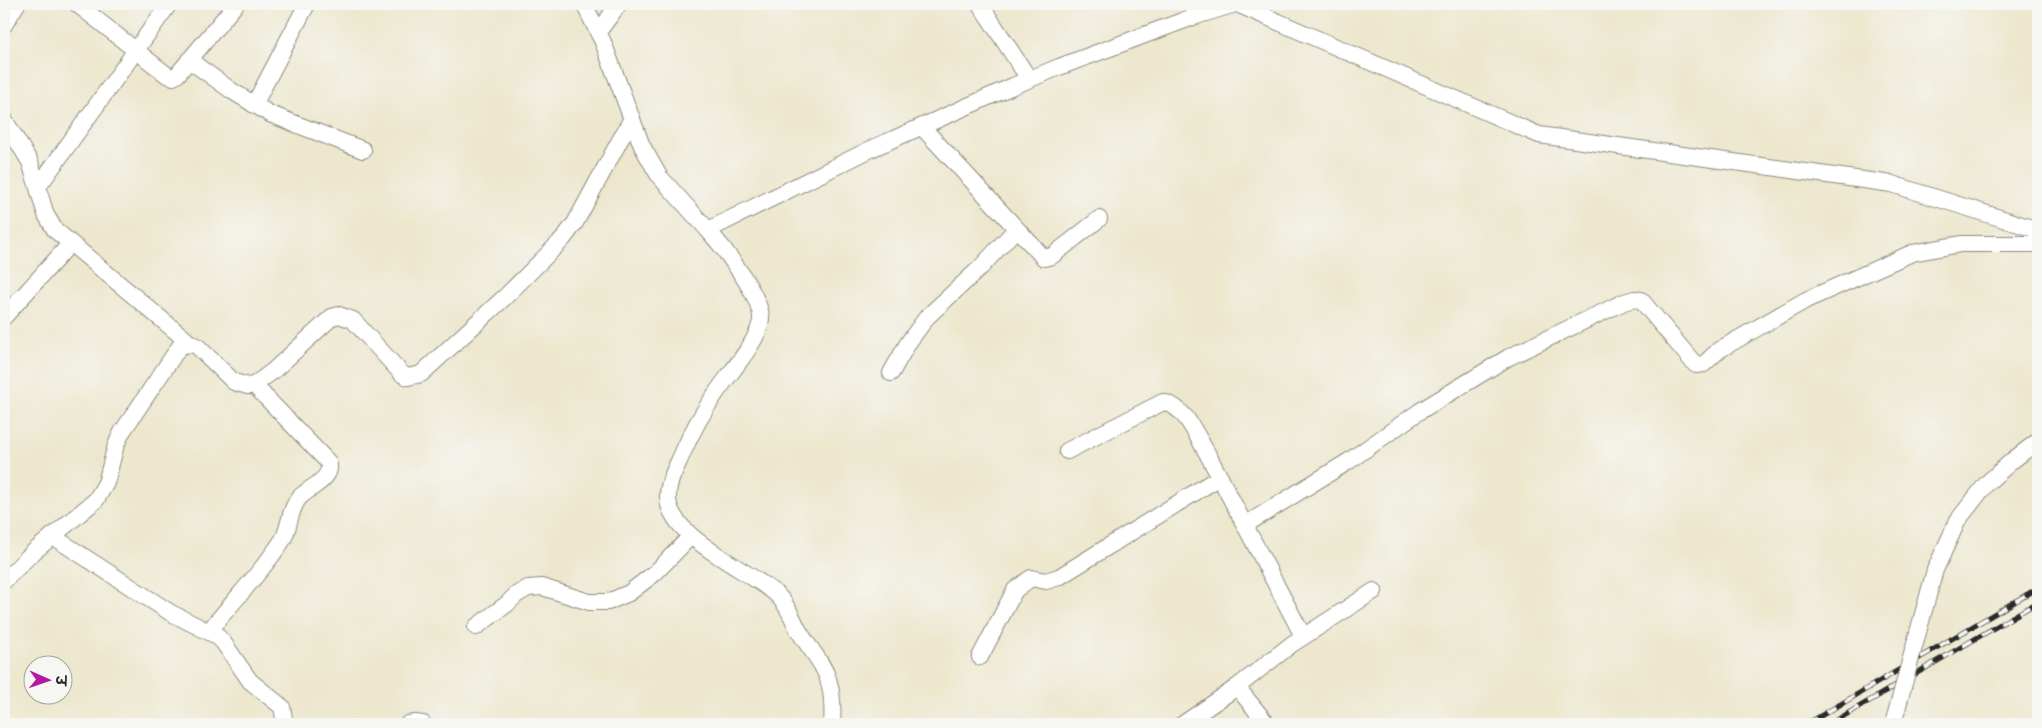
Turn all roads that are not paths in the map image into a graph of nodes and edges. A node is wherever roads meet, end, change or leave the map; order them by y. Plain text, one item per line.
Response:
1 (17, 4) edge
2 (77, 4) edge
3 (169, 4) edge
4 (236, 4) edge
5 (307, 4) edge
6 (584, 4) edge
7 (618, 4) edge
8 (980, 4) edge
9 (1236, 4) edge
10 (4, 25) edge
11 (598, 32) junction
12 (137, 52) junction
13 (189, 60) junction
14 (1030, 79) junction
15 (254, 105) junction
16 (632, 118) junction
17 (4, 119) edge
18 (922, 127) junction
19 (363, 150) dead end
20 (38, 187) junction
21 (1099, 219) dead end
22 (1016, 229) junction
23 (708, 230) junction
24 (2038, 230) edge
25 (70, 244) junction
26 (2038, 244) edge
27 (4, 317) edge
28 (191, 344) junction
29 (891, 373) dead end
30 (254, 384) junction
31 (2038, 442) edge
32 (1067, 451) dead end
33 (1220, 477) junction
34 (1245, 525) junction
35 (52, 536) junction
36 (691, 536) junction
37 (4, 581) edge
38 (1374, 591) dead end
39 (476, 627) dead end
40 (209, 631) junction
41 (1303, 636) junction
42 (980, 657) dead end
43 (1237, 687) junction
44 (284, 724) edge
45 (408, 724) edge
46 (423, 724) edge
47 (832, 724) edge
48 (1183, 724) edge
49 (1267, 724) edge
50 (1893, 724) edge

1 - 10 street
2 - 12 street
3 - 12 street
4 - 13 street
5 - 15 street
6 - 11 street
7 - 11 street
8 - 14 street
9 - 14 street
9 - 24 street
11 - 16 street
12 - 13 street
12 - 20 street
13 - 15 street
14 - 18 street
15 - 19 street
16 - 23 street
16 - 30 street
17 - 20 street
18 - 22 street
18 - 23 street
20 - 25 street
21 - 22 street
22 - 29 street
23 - 36 street
25 - 27 street
25 - 28 street
26 - 34 street
28 - 30 street
28 - 35 street
30 - 40 street
31 - 50 street, bridge
32 - 33 street
33 - 34 street
33 - 42 street
34 - 41 street
35 - 37 street
35 - 40 street
36 - 39 street
36 - 47 street
38 - 41 street
40 - 44 street
41 - 43 street
43 - 48 street
43 - 49 street
45 - 46 street

